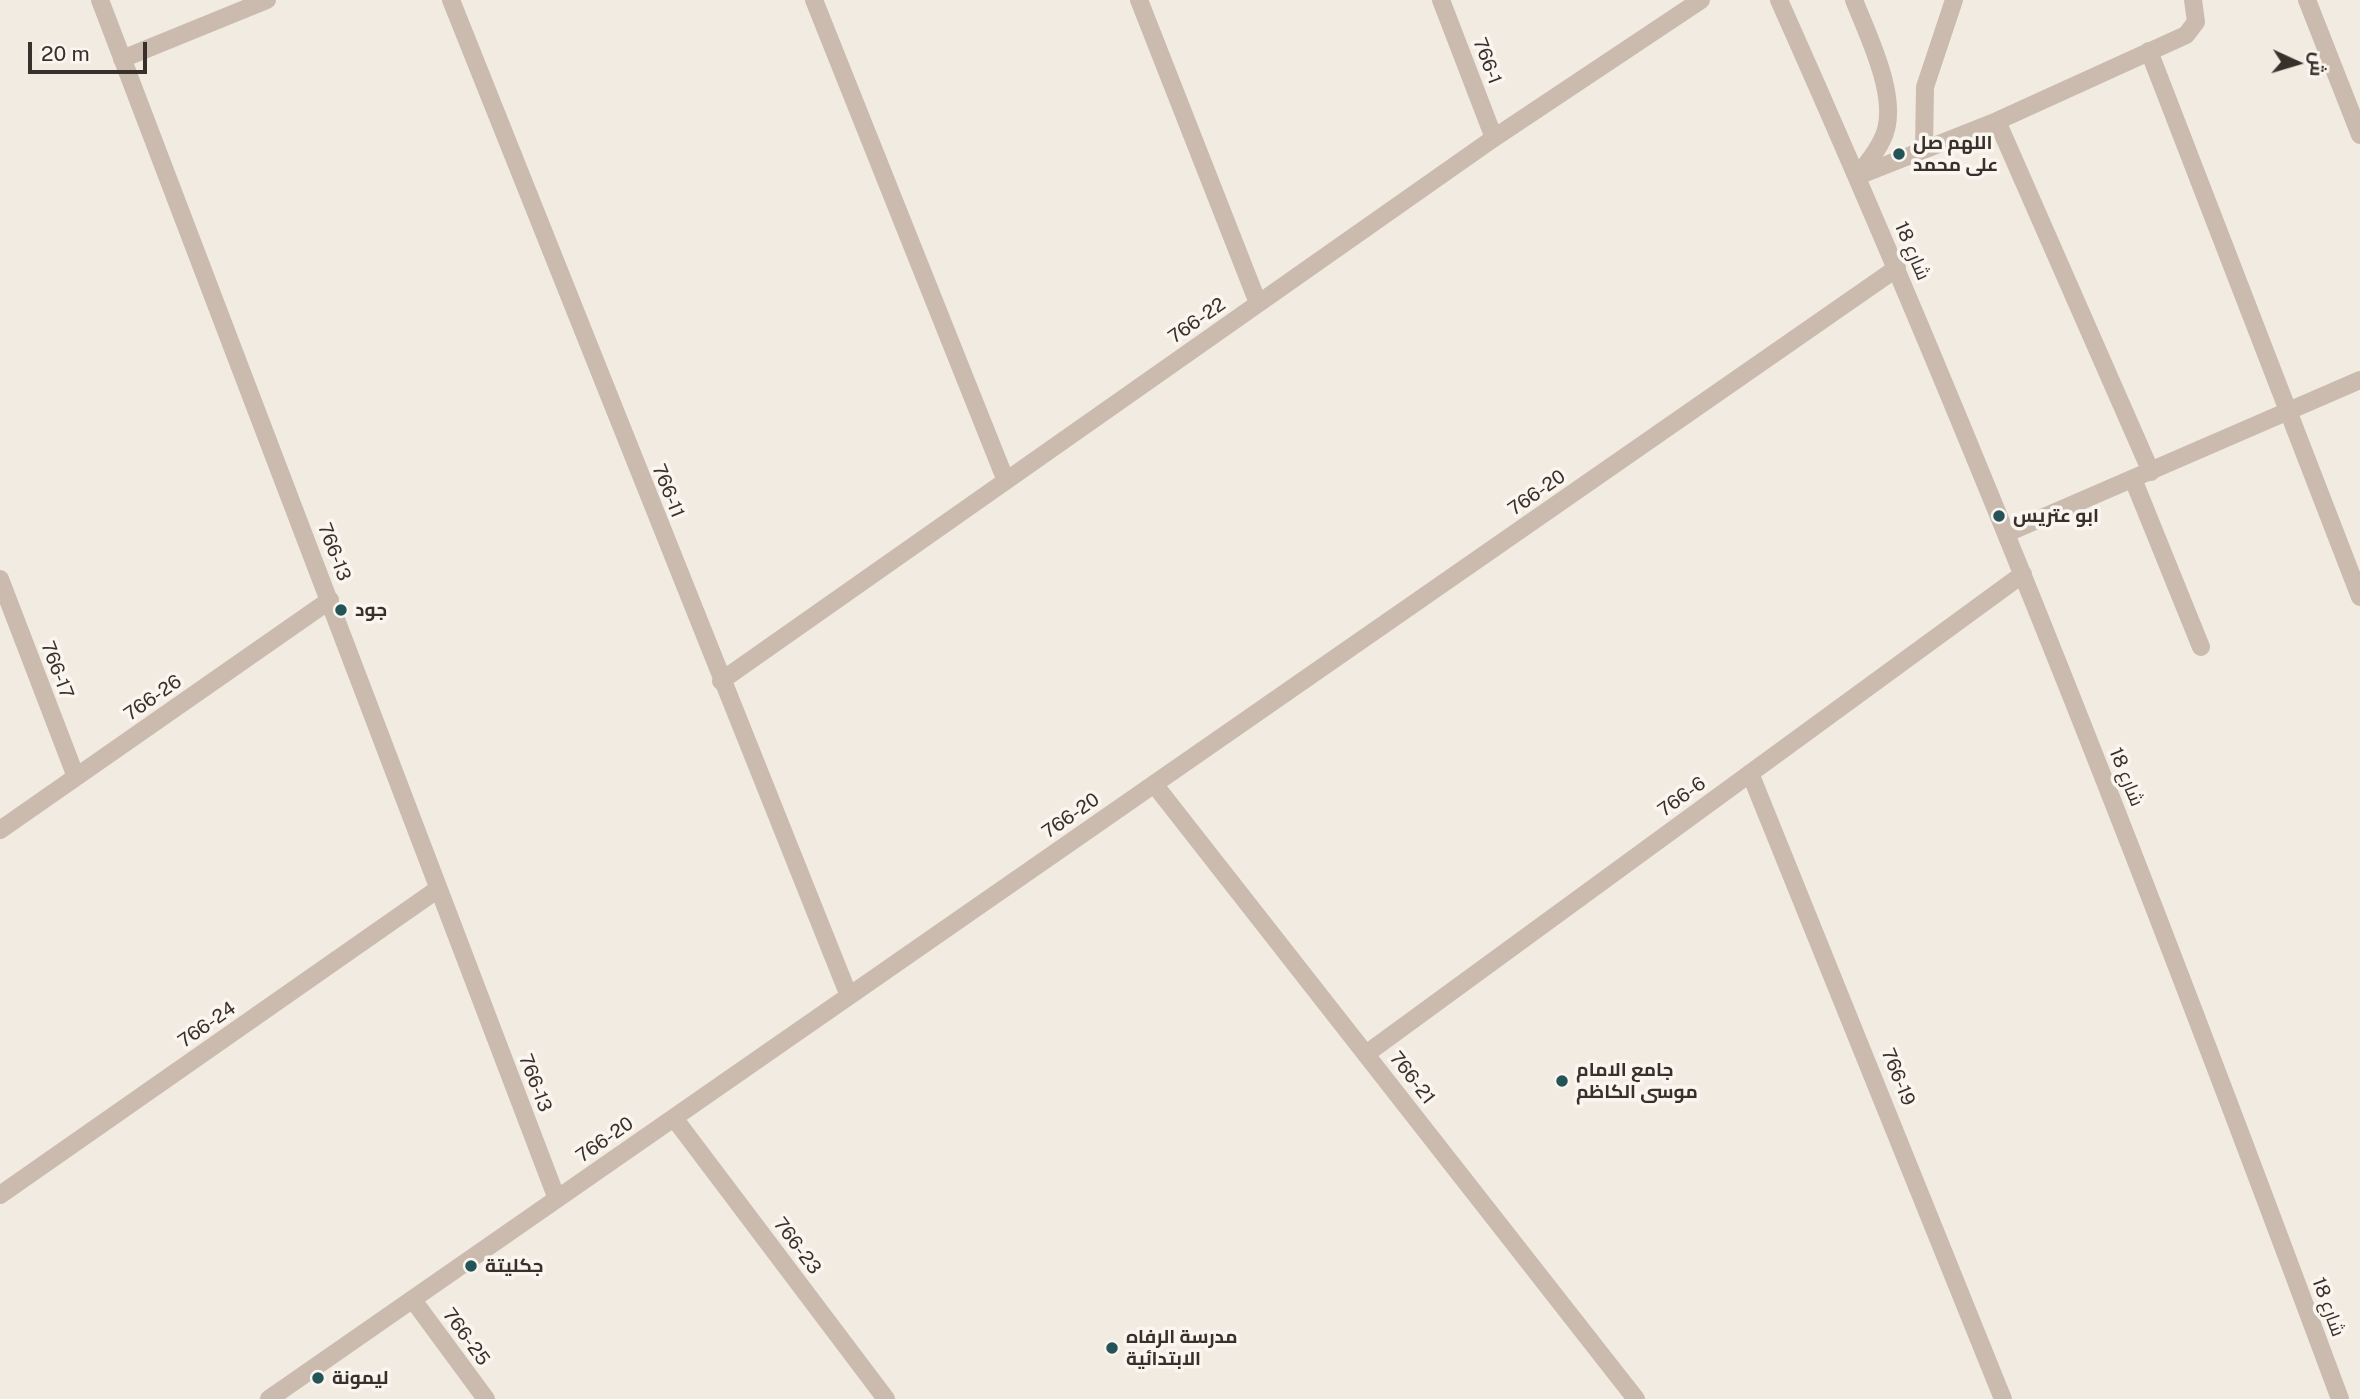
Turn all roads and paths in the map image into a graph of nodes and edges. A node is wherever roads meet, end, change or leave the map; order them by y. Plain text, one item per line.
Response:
1 (100, 0) edge
2 (267, 0) edge
3 (451, 0) edge
4 (814, 0) edge
5 (1139, 0) edge
6 (1441, 0) edge
7 (1701, 0) edge
8 (1779, 0) edge
9 (1854, 0) edge
10 (1954, 0) edge
11 (2193, 0) edge
12 (2307, 0) edge
13 (2149, 51) junction
14 (122, 59) junction
15 (1997, 121) junction
16 (2360, 135) edge
17 (1494, 138) junction
18 (1924, 149) junction
19 (1858, 176) junction
20 (1897, 268) junction
21 (1258, 303) junction
22 (2360, 380) edge
23 (2290, 411) junction
24 (2151, 472) junction
25 (2133, 479) junction
26 (1006, 481) junction
27 (2007, 533) junction
28 (2023, 573) junction
29 (0, 579) edge
30 (2360, 597) edge
31 (330, 600) junction
32 (2201, 647) dead end
33 (721, 681) junction
34 (1751, 773) junction
35 (76, 777) junction
36 (1154, 784) junction
37 (0, 830) edge
38 (438, 889) junction
39 (849, 996) junction
40 (1366, 1054) junction
41 (674, 1118) junction
42 (0, 1195) edge
43 (557, 1199) junction
44 (413, 1300) junction
45 (270, 1399) edge
46 (486, 1399) edge
47 (886, 1399) edge
48 (1636, 1399) edge
49 (2003, 1399) edge
50 (2340, 1399) edge

1 - 14 street, 766-13
2 - 14 street
3 - 33 street, 766-11
4 - 26 street
5 - 21 street
6 - 17 street, 766-1
7 - 17 street, 766-22
8 - 19 street, شارع 18
9 - 19 street
10 - 18 street
11 - 13 street
12 - 16 street
13 - 15 street
13 - 23 street
14 - 31 street, 766-13
15 - 18 street
15 - 24 street
17 - 21 street, 766-22
18 - 19 street
19 - 20 street, شارع 18
20 - 27 street, شارع 18
20 - 36 street, 766-20
21 - 26 street, 766-22
22 - 23 street
23 - 24 street
23 - 30 street
24 - 25 street
25 - 27 street
25 - 32 street
26 - 33 street, 766-22
27 - 28 street, شارع 18
28 - 34 street, 766-6
28 - 50 street, شارع 18
29 - 35 street, 766-17
31 - 35 street, 766-26
31 - 38 street, 766-13
33 - 39 street, 766-11
34 - 40 street, 766-6
34 - 49 street, 766-19
35 - 37 street, 766-26
36 - 39 street, 766-20
36 - 40 street, 766-21
38 - 42 street, 766-24
38 - 43 street, 766-13
39 - 41 street, 766-20
40 - 48 street, 766-21
41 - 43 street, 766-20
41 - 47 street, 766-23
43 - 44 street, 766-20
44 - 45 street, 766-20
44 - 46 street, 766-25

